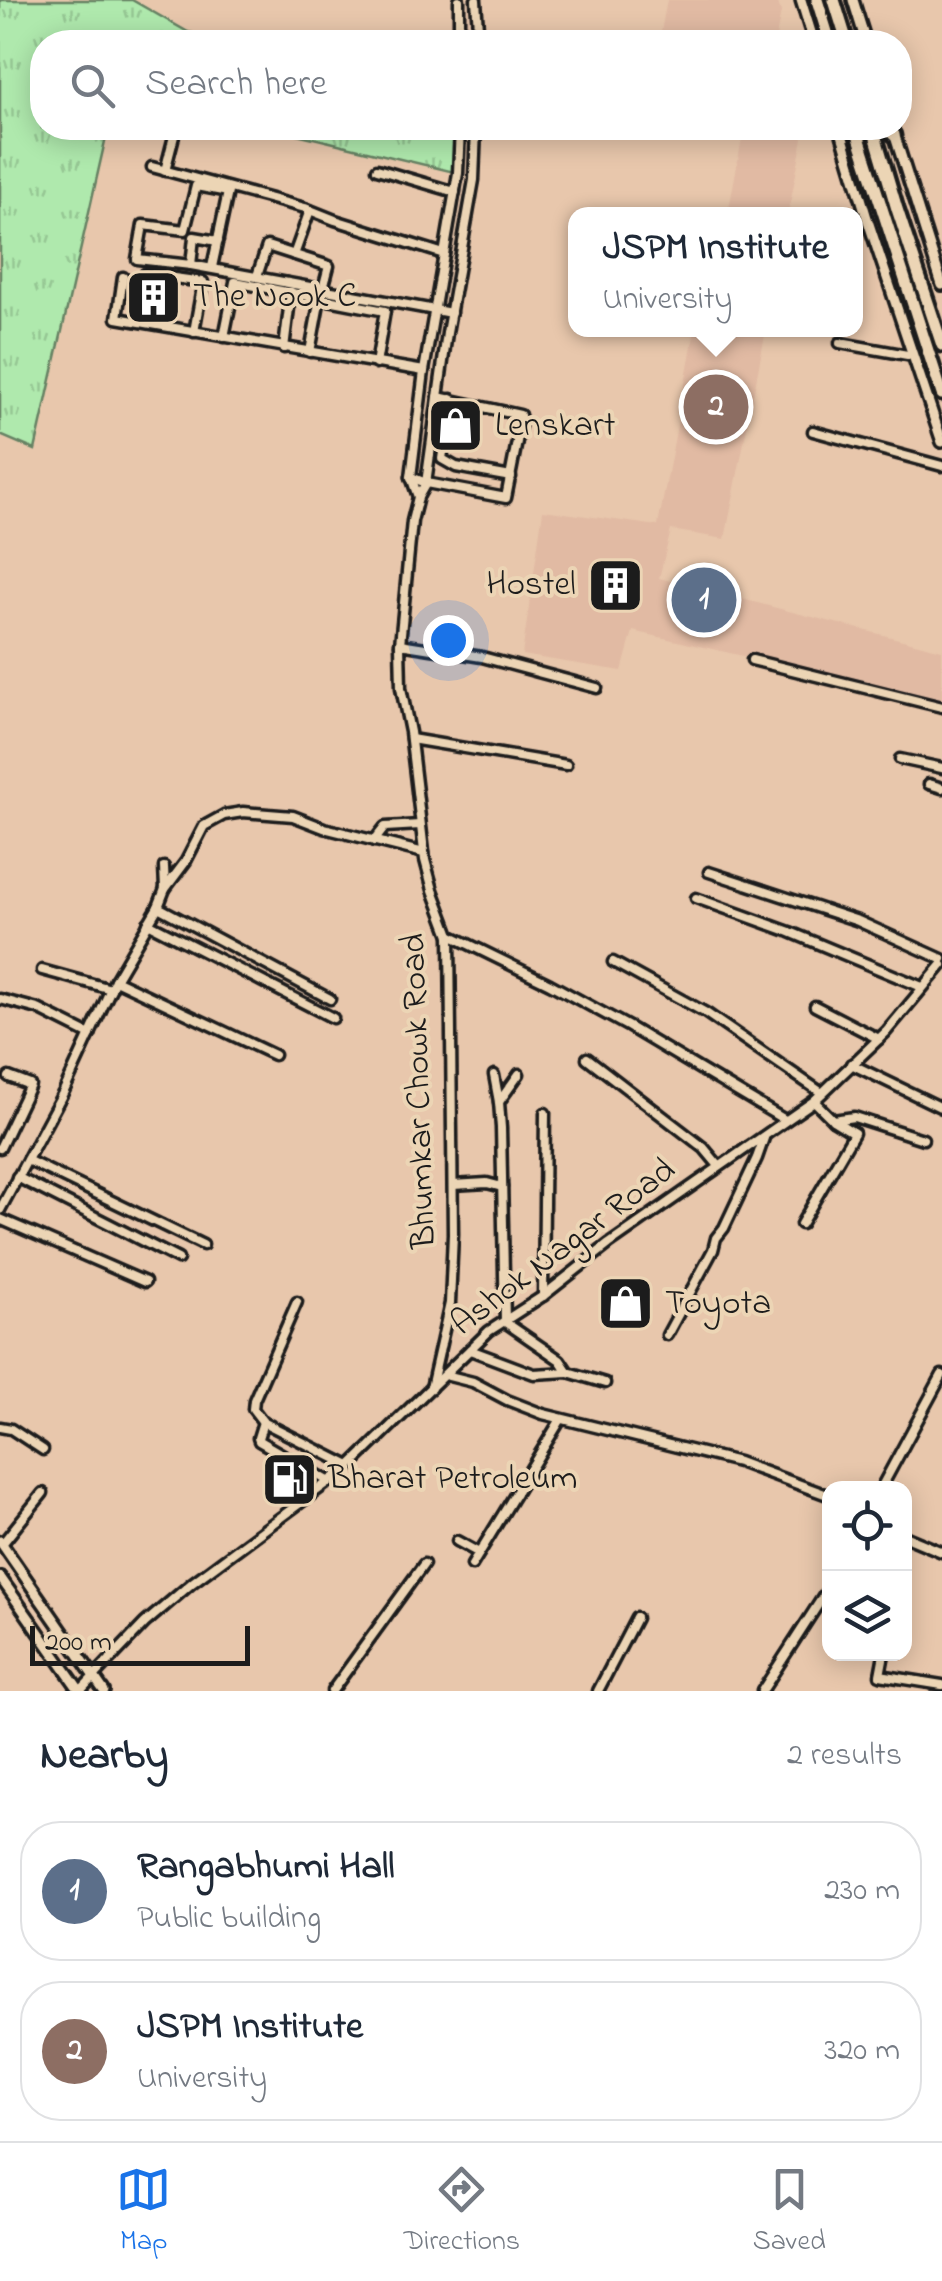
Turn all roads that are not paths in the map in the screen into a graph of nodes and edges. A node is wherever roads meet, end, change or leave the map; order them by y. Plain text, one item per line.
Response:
1 (459, 0) edge
2 (476, 0) edge
3 (801, 0) edge
4 (817, 0) edge
5 (834, 0) edge
6 (853, 0) edge
7 (459, 30) edge
8 (478, 30) edge
9 (810, 30) edge
10 (826, 30) edge
11 (843, 30) edge
12 (862, 30) edge
13 (173, 140) edge
14 (459, 140) edge
15 (476, 140) edge
16 (844, 140) edge
17 (860, 140) edge
18 (877, 140) edge
19 (894, 140) edge
20 (152, 167) dead end
21 (378, 169) dead end
22 (164, 170) junction
23 (455, 192) junction
24 (310, 210) junction
25 (218, 241) junction
26 (444, 254) junction
27 (294, 255) junction
28 (191, 264) junction
29 (212, 267) junction
30 (145, 274) dead end
31 (257, 276) junction
32 (122, 277) dead end
33 (942, 285) edge
34 (291, 292) junction
35 (321, 293) junction
36 (434, 310) junction
37 (451, 314) junction
38 (194, 332) junction
39 (224, 337) junction
40 (840, 343) dead end
41 (942, 345) edge
42 (284, 348) junction
43 (310, 352) junction
44 (914, 356) junction
45 (376, 364) junction
46 (424, 371) junction
47 (942, 394) edge
48 (438, 397) junction
49 (451, 400) junction
50 (813, 431) dead end
51 (942, 442) edge
52 (942, 466) edge
53 (511, 476) junction
54 (412, 477) junction
55 (426, 483) junction
56 (418, 497) junction
57 (400, 644) junction
58 (752, 660) dead end
59 (597, 688) dead end
60 (942, 708) edge
61 (411, 739) junction
62 (900, 760) dead end
63 (566, 764) dead end
64 (942, 768) edge
65 (929, 784) dead end
66 (942, 788) edge
67 (420, 826) junction
68 (374, 841) junction
69 (424, 854) junction
70 (164, 867) dead end
71 (709, 872) dead end
72 (165, 888) junction
73 (696, 898) dead end
74 (158, 907) junction
75 (148, 923) junction
76 (450, 935) junction
77 (613, 962) dead end
78 (942, 962) edge
79 (42, 970) dead end
80 (113, 985) junction
81 (922, 987) junction
82 (0, 999) edge
83 (330, 999) dead end
84 (815, 1006) dead end
85 (333, 1018) dead end
86 (90, 1036) junction
87 (879, 1039) junction
88 (274, 1055) dead end
89 (587, 1058) dead end
90 (851, 1064) junction
91 (519, 1074) dead end
92 (494, 1075) dead end
93 (9, 1077) dead end
94 (822, 1093) junction
95 (814, 1101) junction
96 (499, 1102) junction
97 (942, 1108) edge
98 (546, 1114) dead end
99 (785, 1120) junction
100 (833, 1120) junction
101 (764, 1135) junction
102 (923, 1139) dead end
103 (0, 1148) edge
104 (27, 1160) junction
105 (719, 1166) junction
106 (17, 1177) junction
107 (453, 1185) junction
108 (502, 1187) junction
109 (0, 1210) edge
110 (0, 1219) edge
111 (801, 1224) dead end
112 (203, 1245) dead end
113 (178, 1258) dead end
114 (145, 1282) dead end
115 (544, 1296) junction
116 (297, 1302) dead end
117 (505, 1322) junction
118 (667, 1334) dead end
119 (470, 1350) junction
120 (568, 1372) junction
121 (445, 1374) junction
122 (942, 1375) edge
123 (605, 1382) dead end
124 (431, 1388) junction
125 (561, 1419) junction
126 (264, 1422) junction
127 (0, 1427) edge
128 (43, 1450) dead end
129 (350, 1466) junction
130 (885, 1481) edge
131 (330, 1482) junction
132 (43, 1492) dead end
133 (822, 1493) edge
134 (912, 1539) edge
135 (457, 1540) dead end
136 (1, 1543) edge
137 (942, 1552) edge
138 (479, 1553) junction
139 (424, 1564) dead end
140 (472, 1566) dead end
141 (0, 1577) edge
142 (822, 1598) edge
143 (636, 1618) dead end
144 (883, 1661) edge
145 (94, 1677) junction
146 (942, 1685) edge
147 (80, 1691) edge
148 (104, 1691) edge
149 (332, 1691) edge
150 (598, 1691) edge
151 (762, 1691) edge

1 - 7 street
2 - 8 street
3 - 9 main road
4 - 10 highway
5 - 11 highway
6 - 12 main road
13 - 22 street
14 - 23 street, Bhumkar Chowk Road
15 - 37 street, Bhumkar Chowk Road
16 - 44 main road
17 - 47 highway
18 - 41 highway
19 - 33 main road
20 - 22 street
21 - 23 street
22 - 24 street
23 - 26 street, Bhumkar Chowk Road
24 - 26 street
24 - 27 street
25 - 28 street
25 - 28 street
25 - 29 street
26 - 36 street, Bhumkar Chowk Road
27 - 31 street
27 - 35 street
28 - 29 street
29 - 31 street
30 - 38 street
31 - 35 street
32 - 38 street
34 - 35 street
34 - 39 street
34 - 42 street
35 - 36 street
35 - 43 street
35 - 45 street
36 - 37 street
36 - 46 street, Bhumkar Chowk Road
37 - 48 street, Bhumkar Chowk Road
38 - 39 street
39 - 42 street
40 - 44 street
42 - 43 street
43 - 45 street
44 - 51 main road
45 - 46 street
46 - 54 street, Bhumkar Chowk Road
48 - 49 street
48 - 55 street, Bhumkar Chowk Road
49 - 53 street
49 - 53 street
50 - 52 street
53 - 55 street
54 - 55 street
54 - 56 street, Bhumkar Chowk Road
55 - 56 street, Bhumkar Chowk Road
56 - 57 street, Bhumkar Chowk Road
57 - 59 street
57 - 61 street, Bhumkar Chowk Road
58 - 60 street
61 - 63 street
61 - 67 street, Bhumkar Chowk Road
62 - 64 street
65 - 66 street
67 - 68 street
67 - 69 street, Bhumkar Chowk Road
68 - 69 street
68 - 72 street
69 - 76 street, Bhumkar Chowk Road
70 - 72 street
71 - 78 street
72 - 74 street
73 - 81 street
74 - 75 street
74 - 83 street
75 - 80 street
75 - 85 street
76 - 99 street
76 - 107 street, Bhumkar Chowk Road
77 - 94 street
78 - 81 street, Ashok Nagar Road
79 - 80 street
80 - 86 street
80 - 88 street
81 - 87 street, Ashok Nagar Road
82 - 86 street
84 - 87 street
86 - 104 street
87 - 90 street, Ashok Nagar Road
89 - 105 street
90 - 94 street, Ashok Nagar Road
90 - 97 street
91 - 96 street
92 - 96 street
93 - 103 street
94 - 95 street, Ashok Nagar Road
95 - 99 street, Ashok Nagar Road
95 - 100 street
96 - 108 street
98 - 115 street
99 - 101 street, Ashok Nagar Road
100 - 102 street
100 - 111 street
101 - 105 street, Ashok Nagar Road
101 - 118 street
104 - 106 street
104 - 112 street
105 - 115 street, Ashok Nagar Road
106 - 109 street
106 - 113 street
107 - 108 street
107 - 124 street, Bhumkar Chowk Road
108 - 117 street
110 - 114 street
115 - 117 street, Ashok Nagar Road
116 - 126 street
117 - 119 street, Ashok Nagar Road
117 - 120 street
119 - 120 street
119 - 121 street, Ashok Nagar Road
120 - 123 street
121 - 124 street, Ashok Nagar Road
121 - 125 street
122 - 130 street
124 - 129 street, Ashok Nagar Road
125 - 133 street
125 - 138 street
126 - 129 street
126 - 131 street
127 - 128 street
129 - 131 street, Ashok Nagar Road
131 - 145 street, Ashok Nagar Road
132 - 136 street
134 - 137 street
135 - 138 street
136 - 145 main road
138 - 140 street
139 - 149 street
141 - 147 main road
142 - 151 street
143 - 150 street
144 - 146 street
145 - 147 street, Ashok Nagar Road
145 - 148 main road

